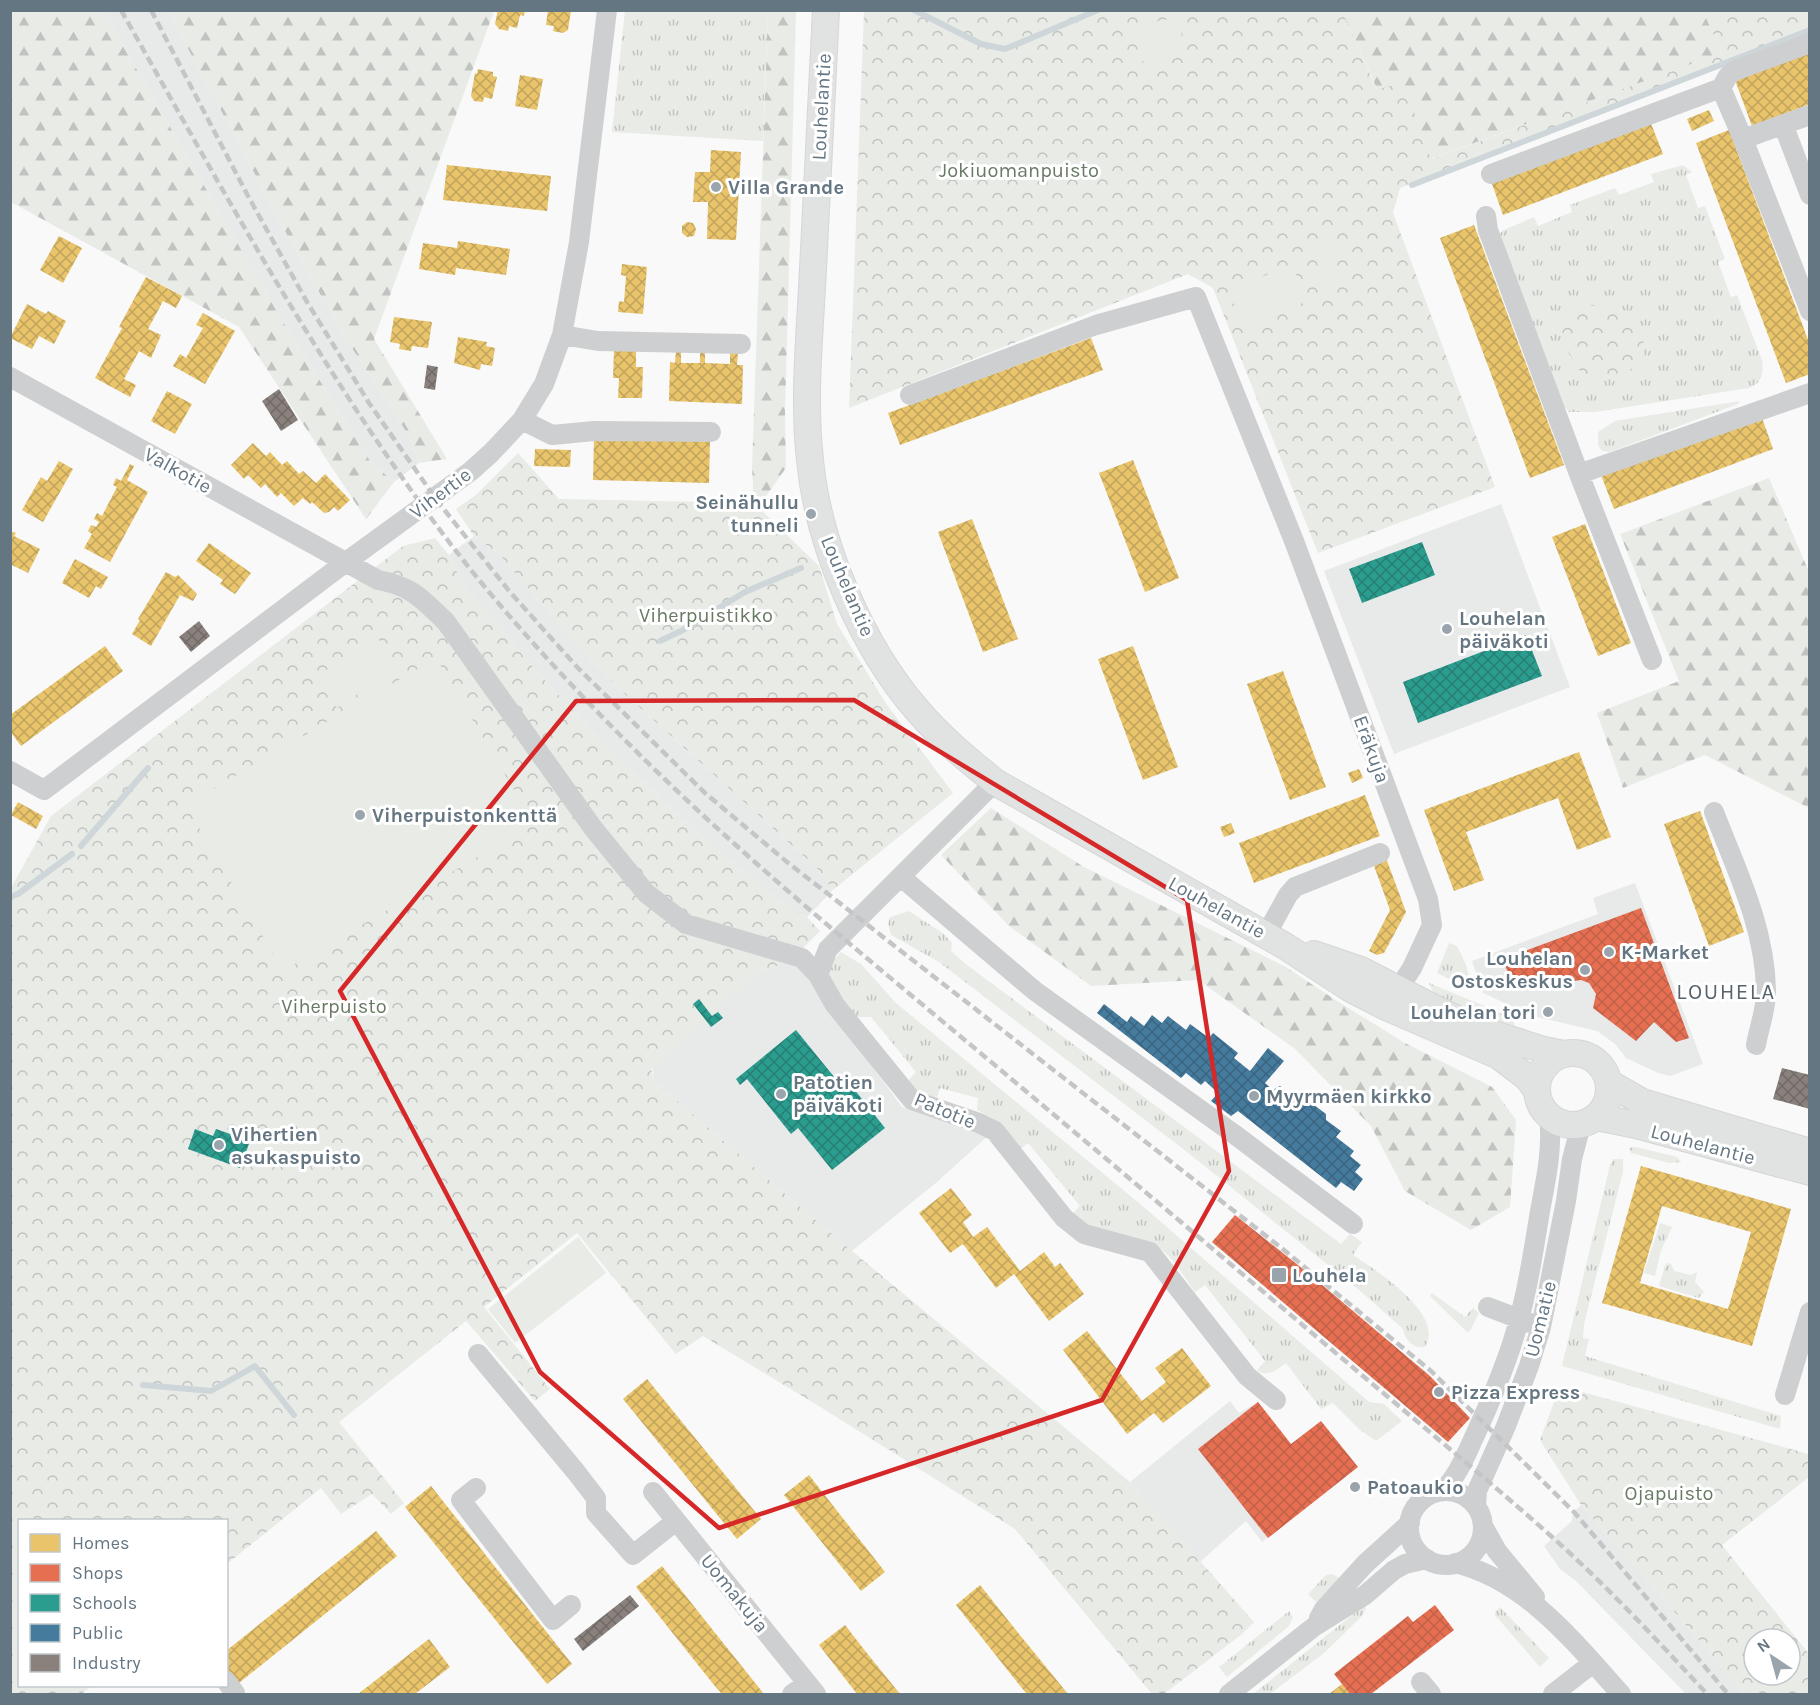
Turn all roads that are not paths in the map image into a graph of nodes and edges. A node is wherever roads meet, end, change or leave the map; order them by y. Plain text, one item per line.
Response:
1 (607, 10) edge
2 (826, 10) edge
3 (1809, 43) edge
4 (1721, 88) junction
5 (1809, 115) edge
6 (1783, 124) junction
7 (1743, 139) junction
8 (1491, 174) dead end
9 (1809, 195) edge
10 (1486, 216) dead end
11 (1809, 311) edge
12 (562, 335) junction
13 (741, 344) dead end
14 (10, 377) edge
15 (1809, 393) edge
16 (910, 395) dead end
17 (522, 420) junction
18 (711, 432) dead end
19 (1579, 474) junction
20 (346, 562) junction
21 (1652, 660) dead end
22 (10, 771) edge
23 (995, 782) junction
24 (1714, 812) dead end
25 (1380, 853) dead end
26 (901, 877) junction
27 (1275, 940) junction
28 (818, 975) junction
29 (1392, 998) junction
30 (1756, 1045) dead end
31 (1564, 1054) junction
32 (1609, 1083) junction
33 (1537, 1091) junction
34 (1548, 1116) junction
35 (1589, 1121) junction
36 (1809, 1152) edge
37 (1809, 1172) edge
38 (1353, 1224) dead end
39 (1488, 1307) dead end
40 (1809, 1312) edge
41 (1519, 1320) junction
42 (1541, 1327) junction
43 (478, 1354) dead end
44 (1785, 1395) dead end
45 (1276, 1400) dead end
46 (476, 1488) dead end
47 (1442, 1491) junction
48 (653, 1492) dead end
49 (1476, 1506) junction
50 (676, 1521) junction
51 (1410, 1523) junction
52 (1483, 1526) junction
53 (1427, 1559) junction
54 (1455, 1563) junction
55 (571, 1605) dead end
56 (1548, 1616) junction
57 (1315, 1626) junction
58 (1593, 1663) junction
59 (805, 1691) edge
60 (1229, 1695) edge
61 (1553, 1695) edge
62 (1621, 1695) edge

1 - 12 street, Vihertie
2 - 23 main road, Louhelantie
3 - 4 street
4 - 7 street
4 - 8 street
5 - 6 street
6 - 7 street
6 - 9 street
7 - 11 street
10 - 19 street
12 - 13 street
12 - 17 street, Vihertie
14 - 20 street, Valkotie
15 - 19 street
16 - 29 street, Eräkuja
17 - 18 street
17 - 20 street, Vihertie
19 - 21 street
20 - 22 street, Vihertie
20 - 28 street, Valkotie
23 - 26 street
23 - 27 main road, Louhelantie
24 - 30 street
25 - 27 street
26 - 28 street
26 - 38 street
27 - 29 main road, Louhelantie
28 - 45 street, Patotie
29 - 31 main road, Louhelantie
29 - 33 main road, Louhelantie
31 - 32 main road
31 - 33 main road
32 - 35 main road
32 - 36 main road, Louhelantie
33 - 34 main road
34 - 35 main road
34 - 41 street, Uomatie
35 - 37 main road, Louhelantie
35 - 42 street, Uomatie
39 - 41 street
40 - 44 street
41 - 42 street
41 - 47 street, Uomatie
42 - 49 street, Uomatie
43 - 50 street
46 - 55 street
47 - 49 street
47 - 51 street
48 - 50 street, Uomakuja
49 - 52 street
50 - 59 street, Uomakuja
51 - 53 street
51 - 57 street
52 - 54 street
52 - 56 street
53 - 54 street
53 - 57 street
54 - 56 street
56 - 58 street
57 - 60 street
58 - 61 street
58 - 62 street

